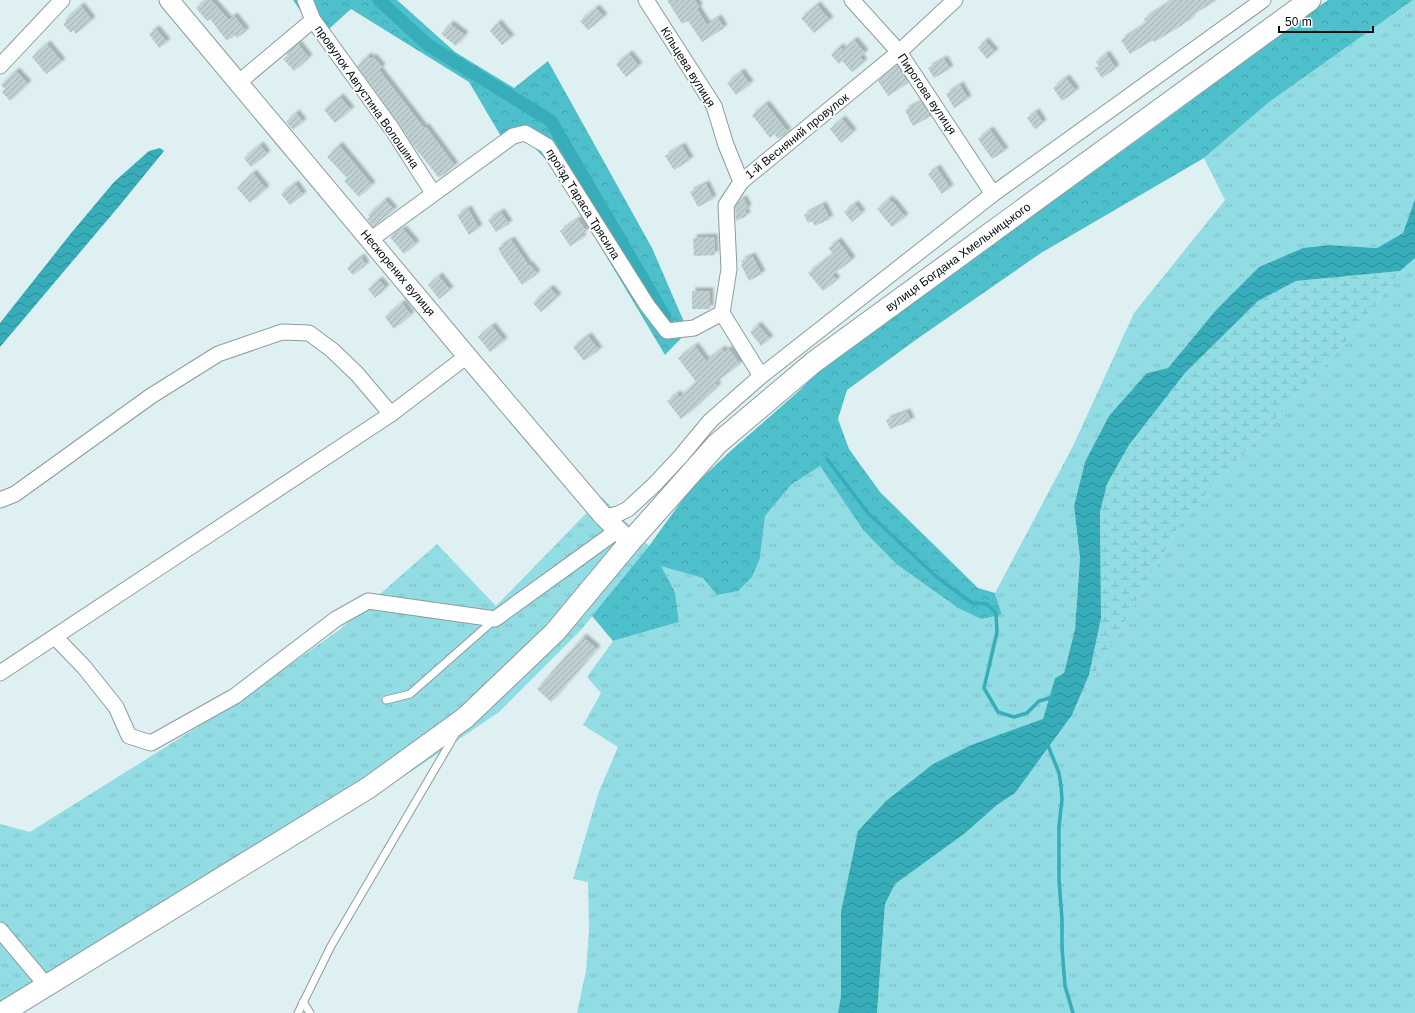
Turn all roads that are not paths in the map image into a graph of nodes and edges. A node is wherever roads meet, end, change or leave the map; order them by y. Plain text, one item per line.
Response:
1 (62, 0) edge
2 (169, 0) edge
3 (305, 0) edge
4 (646, 0) edge
5 (852, 0) edge
6 (955, 0) edge
7 (1262, 0) edge
8 (1310, 0) edge
9 (313, 20) junction
10 (899, 52) junction
11 (0, 66) edge
12 (238, 83) junction
13 (741, 182) junction
14 (433, 193) junction
15 (993, 194) junction
16 (370, 240) junction
17 (722, 313) junction
18 (467, 356) junction
19 (761, 376) junction
20 (391, 414) junction
21 (0, 500) edge
22 (604, 517) junction
23 (624, 536) junction
24 (496, 619) junction
25 (55, 637) junction
26 (0, 673) edge
27 (386, 700) dead end
28 (465, 718) junction
29 (0, 930) edge
30 (46, 985) junction
31 (303, 1002) junction
32 (2, 1013) edge
33 (298, 1013) edge
34 (310, 1013) edge

1 - 11 street
2 - 12 street, Нескорених вулиця
3 - 9 street, провулок Августина Волошина
4 - 13 street, Кільцева вулиця
5 - 10 street, Пирогова вулиця
6 - 10 street, 1-й Весняний провулок
7 - 15 street
8 - 23 main road, вулиця Богдана Хмельницького
9 - 12 street
9 - 14 street, провулок Августина Волошина
10 - 13 street, 1-й Весняний провулок
10 - 15 street, Пирогова вулиця
12 - 16 street, Нескорених вулиця
13 - 17 street, 1-й Весняний провулок
14 - 16 street, проїзд Тараса Трясила
14 - 17 street, проїзд Тараса Трясила
15 - 19 street
16 - 18 street, Нескорених вулиця
17 - 19 street
18 - 20 street
18 - 22 street, Нескорених вулиця
19 - 22 street
20 - 21 street
20 - 25 street
22 - 23 street, Нескорених вулиця
23 - 24 street
23 - 28 main road, вулиця Богдана Хмельницького
24 - 25 street
24 - 27 lane
25 - 26 street
28 - 30 main road, вулиця Богдана Хмельницького
28 - 31 lane
29 - 30 street
30 - 32 main road, вулиця Богдана Хмельницького
31 - 33 lane
31 - 34 lane

